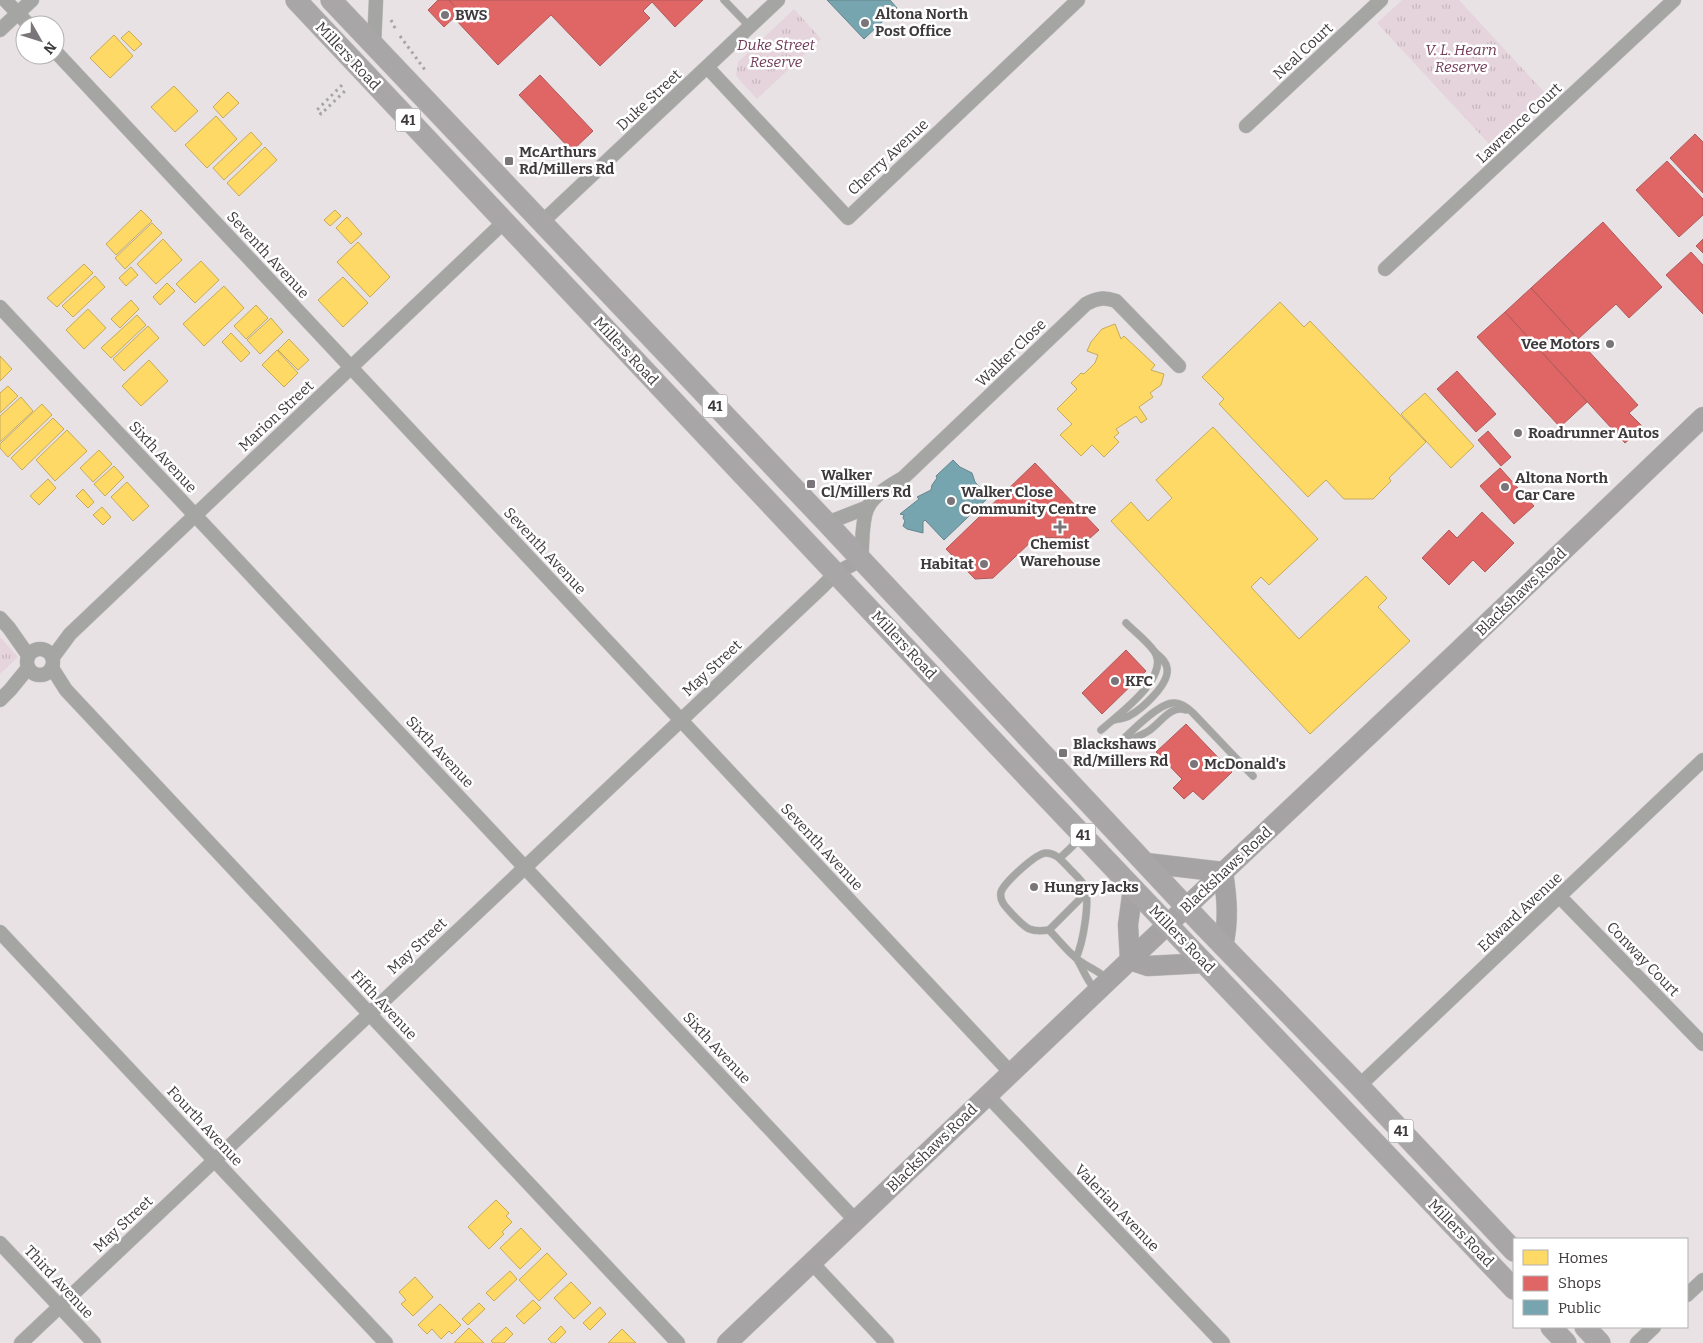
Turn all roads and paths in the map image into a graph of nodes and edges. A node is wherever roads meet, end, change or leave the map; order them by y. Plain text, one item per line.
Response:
1 (5, 0) edge
2 (32, 0) edge
3 (296, 0) edge
4 (331, 0) edge
5 (376, 0) edge
6 (724, 0) edge
7 (778, 0) edge
8 (1078, 0) edge
9 (1381, 0) edge
10 (1674, 0) edge
11 (18, 13) junction
12 (390, 14) dead end
13 (313, 18) junction
14 (750, 27) junction
15 (0, 30) edge
16 (396, 30) dead end
17 (400, 36) dead end
18 (374, 45) junction
19 (65, 62) edge
20 (708, 68) junction
21 (427, 72) dead end
22 (342, 85) dead end
23 (347, 89) dead end
24 (1246, 126) dead end
25 (504, 222) junction
26 (541, 223) junction
27 (1385, 269) dead end
28 (0, 307) edge
29 (1179, 366) dead end
30 (350, 368) junction
31 (1703, 417) edge
32 (868, 507) junction
33 (195, 514) junction
34 (827, 523) junction
35 (855, 553) junction
36 (836, 573) junction
37 (5, 623) edge
38 (1126, 623) dead end
39 (1155, 652) junction
40 (41, 662) junction
41 (5, 695) edge
42 (1193, 713) junction
43 (680, 719) junction
44 (1112, 720) junction
45 (1101, 730) dead end
46 (1703, 760) edge
47 (1253, 776) dead end
48 (1083, 836) junction
49 (1060, 858) junction
50 (1146, 863) junction
51 (525, 866) junction
52 (1223, 872) junction
53 (1133, 888) junction
54 (1086, 893) junction
55 (1560, 897) junction
56 (1186, 907) junction
57 (1168, 924) junction
58 (1049, 930) junction
59 (0, 932) edge
60 (1223, 946) junction
61 (1076, 958) junction
62 (1130, 960) junction
63 (1205, 963) junction
64 (1103, 986) junction
65 (370, 1014) junction
66 (1703, 1044) edge
67 (1011, 1073) junction
68 (1359, 1086) junction
69 (988, 1096) junction
70 (214, 1160) junction
71 (856, 1221) junction
72 (0, 1243) edge
73 (1513, 1250) edge
74 (812, 1263) junction
75 (1703, 1280) edge
76 (1513, 1288) edge
77 (1688, 1294) edge
78 (60, 1306) junction
79 (1552, 1328) edge
80 (1586, 1328) edge
81 (1653, 1328) edge
82 (21, 1343) edge
83 (94, 1343) edge
84 (386, 1343) edge
85 (678, 1343) edge
86 (727, 1343) edge
87 (887, 1343) edge
88 (1223, 1343) edge
89 (1566, 1343) edge
90 (1600, 1343) edge
91 (1637, 1343) edge

1 - 11 street
2 - 11 street
3 - 13 main road, Millers Road / 41
4 - 13 street
4 - 18 main road, Millers Road / 41
5 - 18 street
6 - 14 lane
7 - 14 street, Duke Street
8 - 20 street, Cherry Avenue
9 - 24 street, Neal Court
10 - 27 street, Lawrence Court
11 - 15 street
12 - 16 path
13 - 25 main road, Millers Road / 41
14 - 20 street, Duke Street
17 - 21 path
18 - 26 main road, Millers Road / 41
19 - 30 street, Seventh Avenue
20 - 26 street, Duke Street
22 - 23 path
25 - 30 street, Marion Street
25 - 36 main road, Millers Road / 41
26 - 34 main road, Millers Road / 41
28 - 33 street, Sixth Avenue
29 - 32 street, Walker Close
30 - 33 street, Marion Street
30 - 43 street, Seventh Avenue
31 - 52 main road, Blackshaws Road
32 - 34 street, Walker Close
32 - 35 street
33 - 40 street, Marion Street
33 - 51 street, Sixth Avenue
34 - 35 main road, Millers Road / 41
35 - 36 street, May Street
35 - 50 main road, Millers Road / 41
36 - 43 street, May Street
36 - 48 main road, Millers Road / 41
37 - 40 street, Fifth Avenue
38 - 39 lane
39 - 44 lane
39 - 44 lane
40 - 41 street, Marion Street
40 - 65 street, Fifth Avenue
42 - 42 lane
42 - 47 lane
43 - 51 street, May Street
43 - 67 street, Seventh Avenue
44 - 45 lane
46 - 55 street, Edward Avenue
48 - 49 lane
48 - 53 main road, Millers Road / 41
49 - 54 lane
49 - 58 lane
50 - 52 main road
50 - 56 main road, Millers Road / 41
51 - 65 street, May Street
51 - 71 street, Sixth Avenue
52 - 56 main road, Blackshaws Road
52 - 60 main road
53 - 57 main road, Millers Road / 41
53 - 62 main road
54 - 58 lane
54 - 61 lane
55 - 66 street, Conway Court
55 - 68 street, Edward Avenue
56 - 57 main road, Blackshaws Road
56 - 60 main road, Millers Road / 41
57 - 62 main road, Blackshaws Road
57 - 63 main road, Millers Road / 41
58 - 61 lane
59 - 70 street, Fourth Avenue
60 - 68 main road, Millers Road / 41
61 - 64 lane
61 - 64 lane
62 - 63 main road
62 - 64 main road, Blackshaws Road
63 - 76 main road, Millers Road / 41
64 - 67 main road, Blackshaws Road
65 - 70 street, May Street
65 - 85 street, Fifth Avenue
67 - 69 main road, Blackshaws Road
68 - 73 main road, Millers Road / 41
69 - 71 main road, Blackshaws Road
69 - 88 street, Valerian Avenue
70 - 78 street, May Street
70 - 84 street, Fourth Avenue
71 - 74 main road, Blackshaws Road
72 - 78 street, Third Avenue
74 - 86 main road, Blackshaws Road
74 - 87 street
75 - 77 street
78 - 82 street, May Street
78 - 83 street, Third Avenue
79 - 89 main road
80 - 90 main road
81 - 91 street

